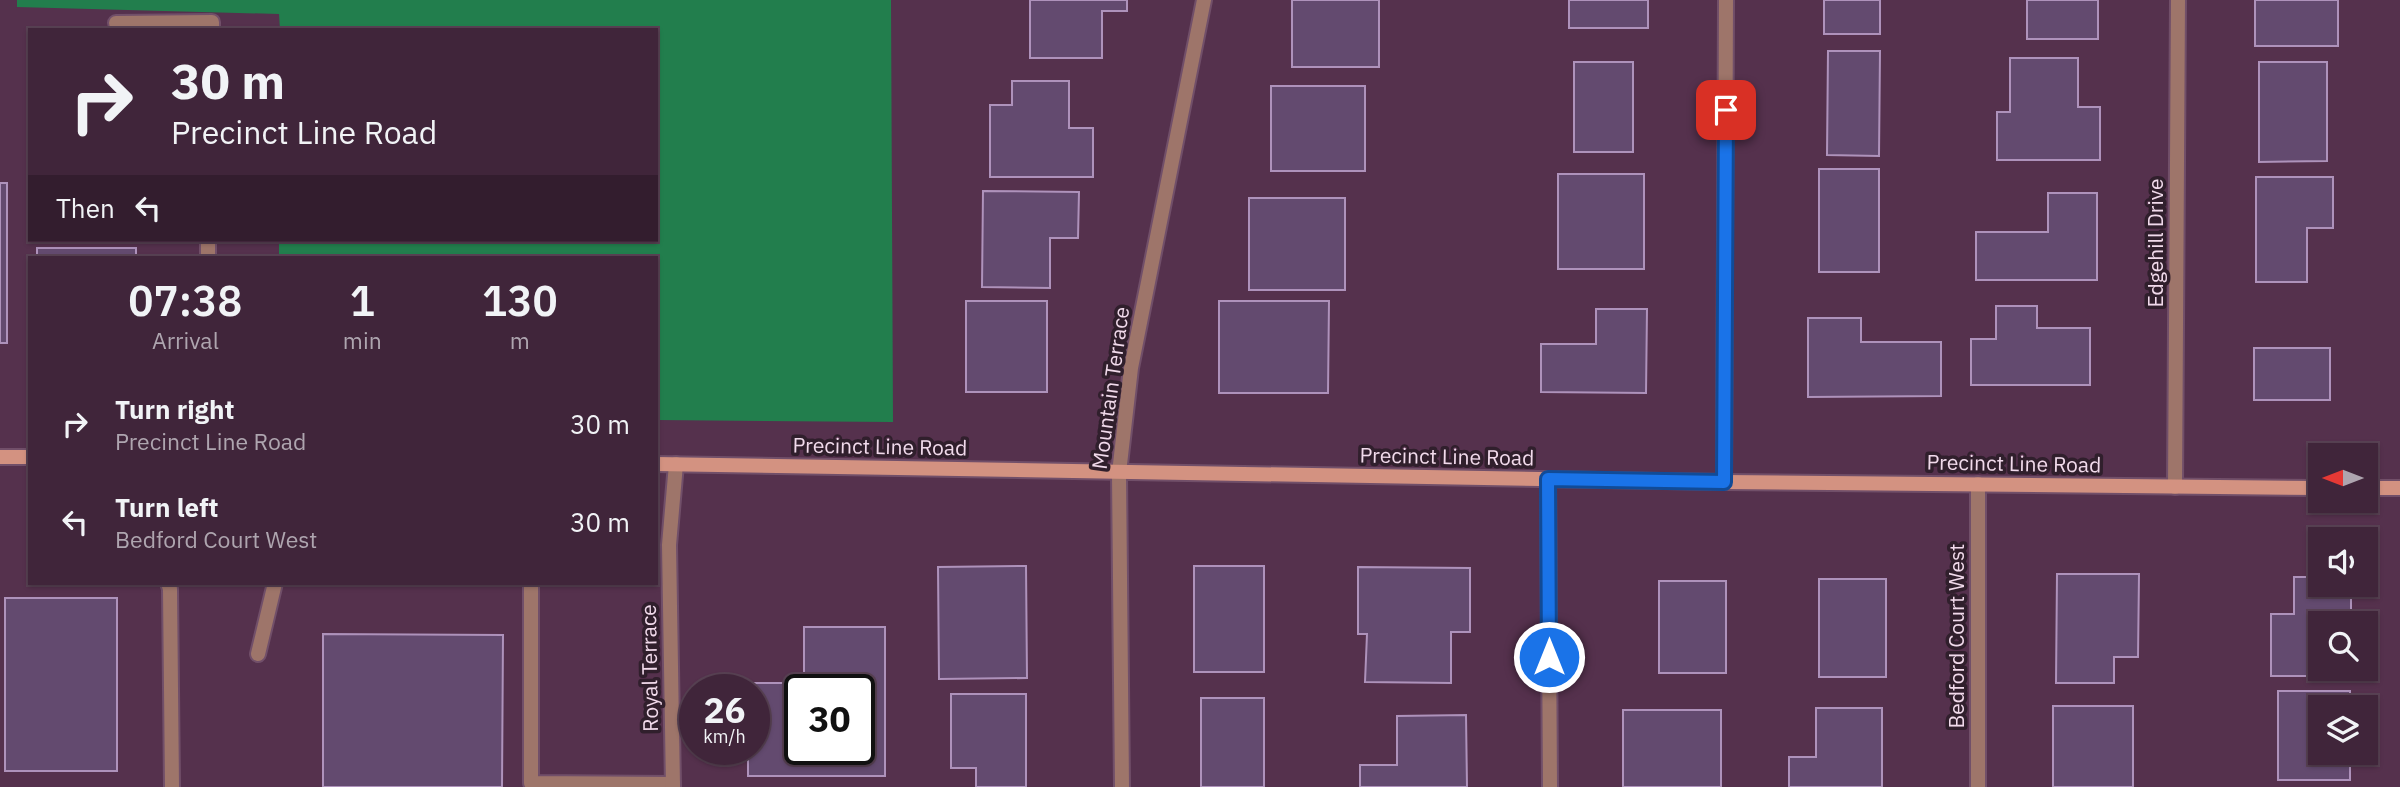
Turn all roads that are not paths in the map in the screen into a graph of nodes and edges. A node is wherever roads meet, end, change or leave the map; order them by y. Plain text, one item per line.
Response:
1 (1204, 0) edge
2 (1726, 0) edge
3 (2178, 0) edge
4 (116, 23) dead end
5 (212, 28) edge
6 (0, 457) edge
7 (28, 457) edge
8 (658, 464) edge
9 (676, 464) junction
10 (1119, 473) junction
11 (1548, 479) junction
12 (1724, 482) junction
13 (1978, 484) junction
14 (2175, 487) junction
15 (2308, 488) edge
16 (2378, 488) edge
17 (2400, 488) edge
18 (169, 585) edge
19 (275, 585) edge
20 (531, 585) edge
21 (258, 654) dead end
22 (673, 785) edge
23 (172, 787) edge
24 (1122, 787) edge
25 (1550, 787) edge
26 (1978, 787) edge

1 - 10 street, Mountain Terrace
2 - 12 street
3 - 14 street, Edgehill Drive
4 - 5 street
6 - 7 main road
8 - 9 main road, Precinct Line Road
9 - 10 main road, Precinct Line Road
9 - 22 street, Royal Terrace
10 - 11 main road, Precinct Line Road
10 - 24 street, Mountain Terrace
11 - 12 main road, Precinct Line Road
11 - 25 street
12 - 13 main road, Precinct Line Road
13 - 14 main road, Precinct Line Road
13 - 26 street, Bedford Court West
14 - 15 main road, Precinct Line Road
16 - 17 main road
18 - 23 street
19 - 21 street
20 - 22 street

